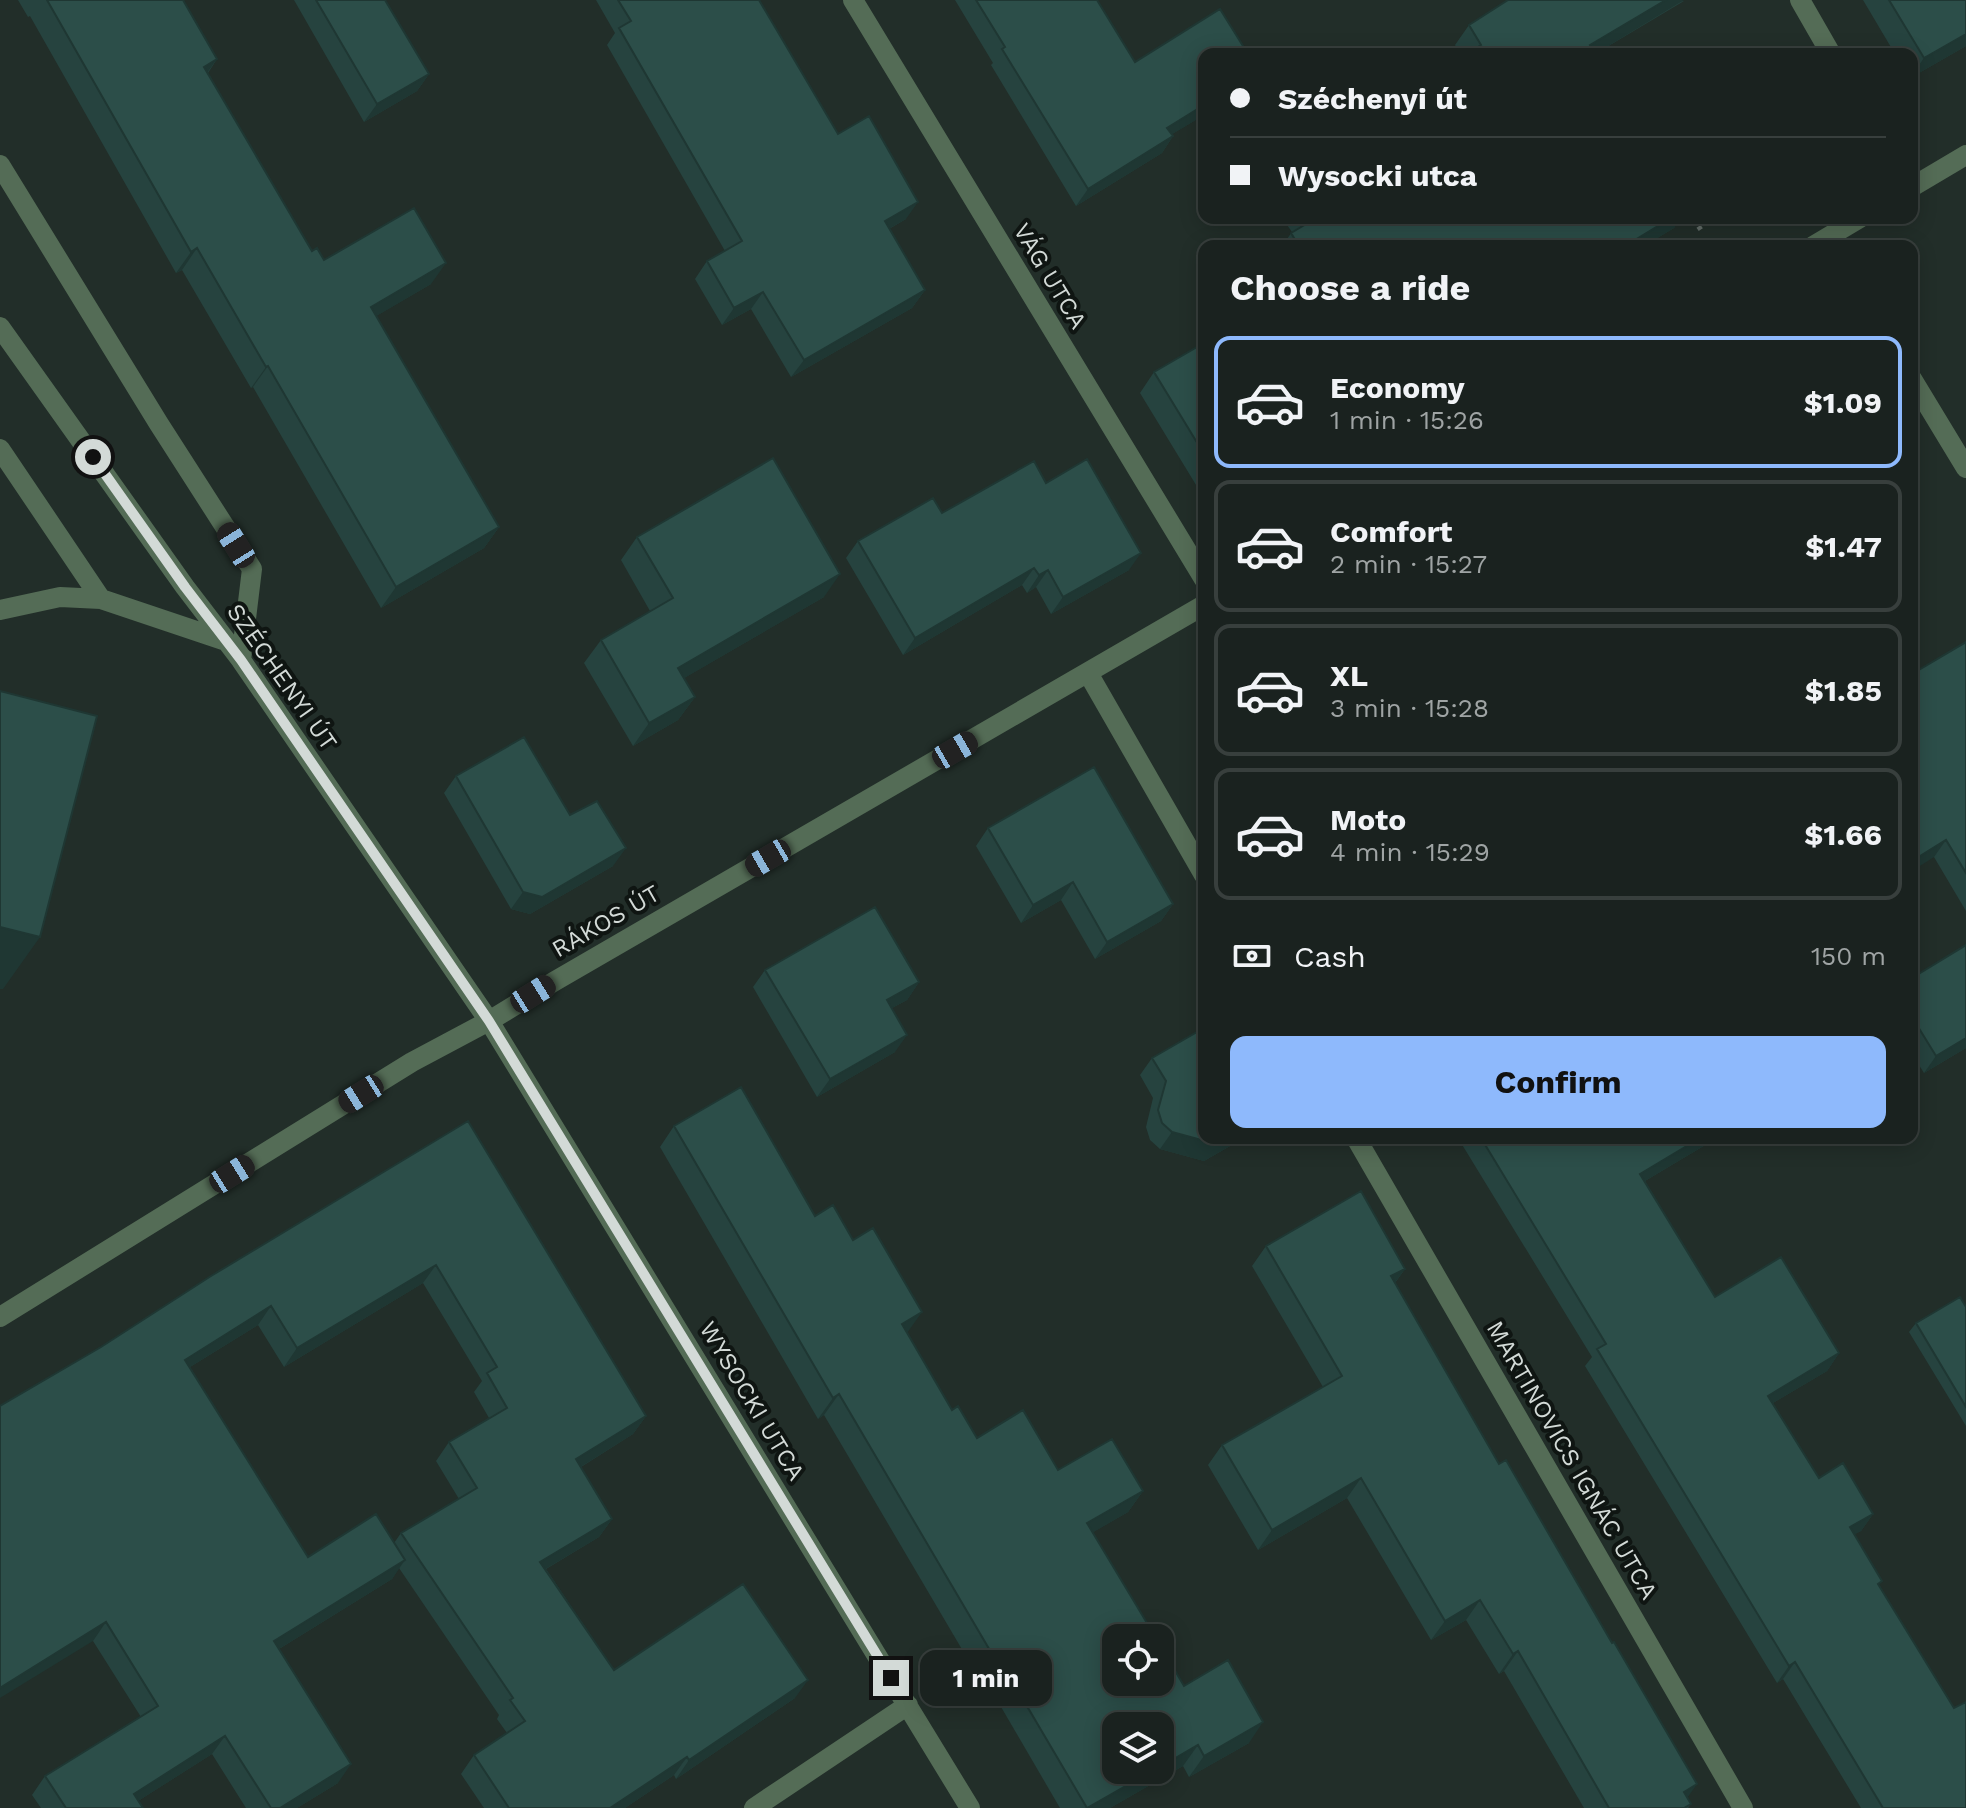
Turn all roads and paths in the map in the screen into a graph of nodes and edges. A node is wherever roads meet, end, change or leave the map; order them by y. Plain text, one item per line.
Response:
1 (853, 0) edge
2 (1800, 0) edge
3 (1828, 48) edge
4 (1966, 155) edge
5 (0, 165) edge
6 (1918, 183) edge
7 (1697, 224) edge
8 (1851, 224) edge
9 (1701, 230) dead end
10 (1828, 240) edge
11 (0, 327) edge
12 (1918, 389) edge
13 (0, 449) edge
14 (1966, 468) edge
15 (1198, 569) edge
16 (101, 599) junction
17 (1198, 609) edge
18 (0, 610) edge
19 (226, 641) junction
20 (241, 660) junction
21 (1088, 673) junction
22 (1198, 865) edge
23 (489, 1021) junction
24 (1359, 1144) edge
25 (0, 1317) edge
26 (908, 1705) junction
27 (754, 1808) edge
28 (970, 1808) edge
29 (1743, 1808) edge

1 - 15 street, VÁG UTCA
2 - 3 street
4 - 6 street
5 - 20 street
7 - 9 path
8 - 10 street
11 - 19 street, SZÉCHENYI ÚT
12 - 14 street
13 - 16 street
16 - 18 street
16 - 19 street
17 - 21 street, RÁKOS ÚT
19 - 20 street, SZÉCHENYI ÚT
20 - 23 street, SZÉCHENYI ÚT
21 - 22 street
21 - 23 street, RÁKOS ÚT
23 - 25 street, RÁKOS ÚT
23 - 26 street, WYSOCKI UTCA
24 - 29 street, MARTINOVICS IGNÁC UTCA
26 - 27 street
26 - 28 street, WYSOCKI UTCA

